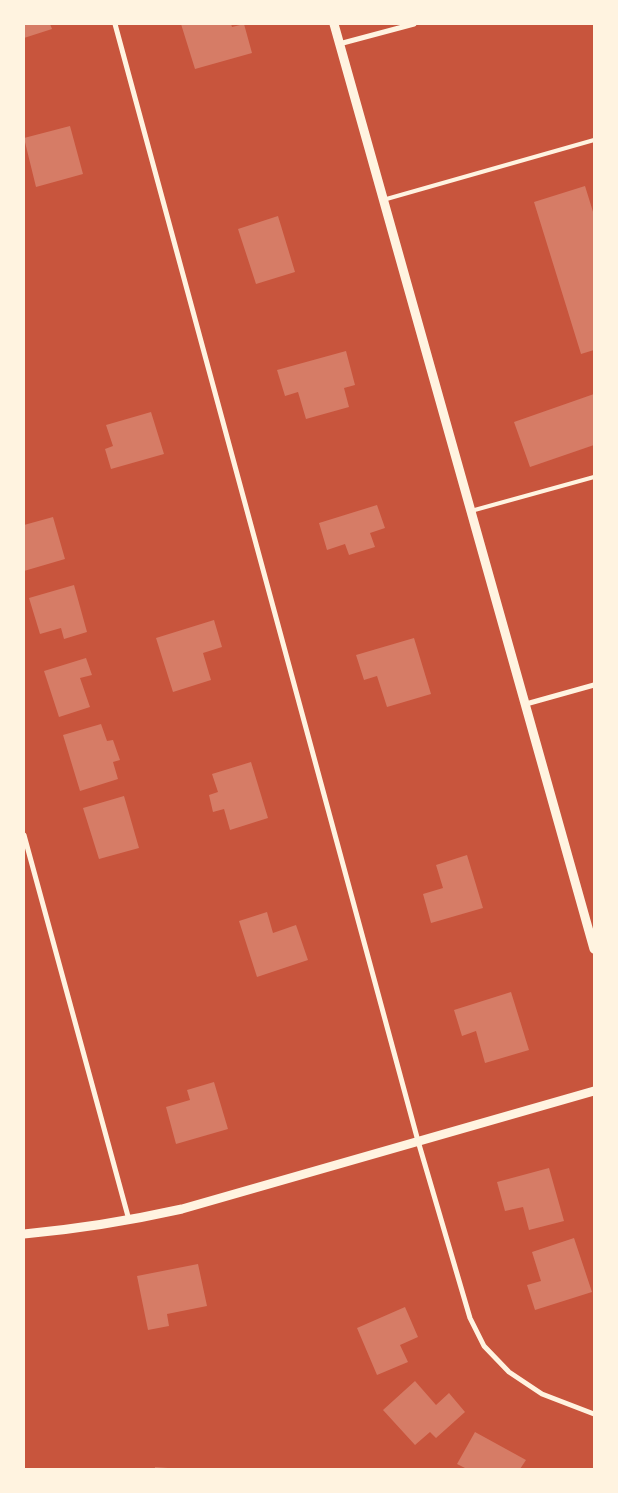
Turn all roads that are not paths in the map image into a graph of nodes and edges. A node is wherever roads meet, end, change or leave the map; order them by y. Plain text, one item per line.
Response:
1 (115, 24) edge
2 (334, 24) edge
3 (414, 24) edge
4 (339, 44) junction
5 (594, 140) edge
6 (383, 200) junction
7 (594, 477) edge
8 (471, 511) junction
9 (594, 685) edge
10 (526, 704) junction
11 (24, 835) edge
12 (594, 949) edge
13 (594, 1091) edge
14 (418, 1141) junction
15 (130, 1221) junction
16 (24, 1234) edge
17 (594, 1414) edge

1 - 14 street
2 - 4 street
3 - 4 street
4 - 6 street
5 - 6 lane
6 - 8 street
7 - 8 lane
8 - 10 street
9 - 10 street
10 - 12 street
11 - 15 street
13 - 14 street
14 - 15 street
14 - 17 street
15 - 16 street

